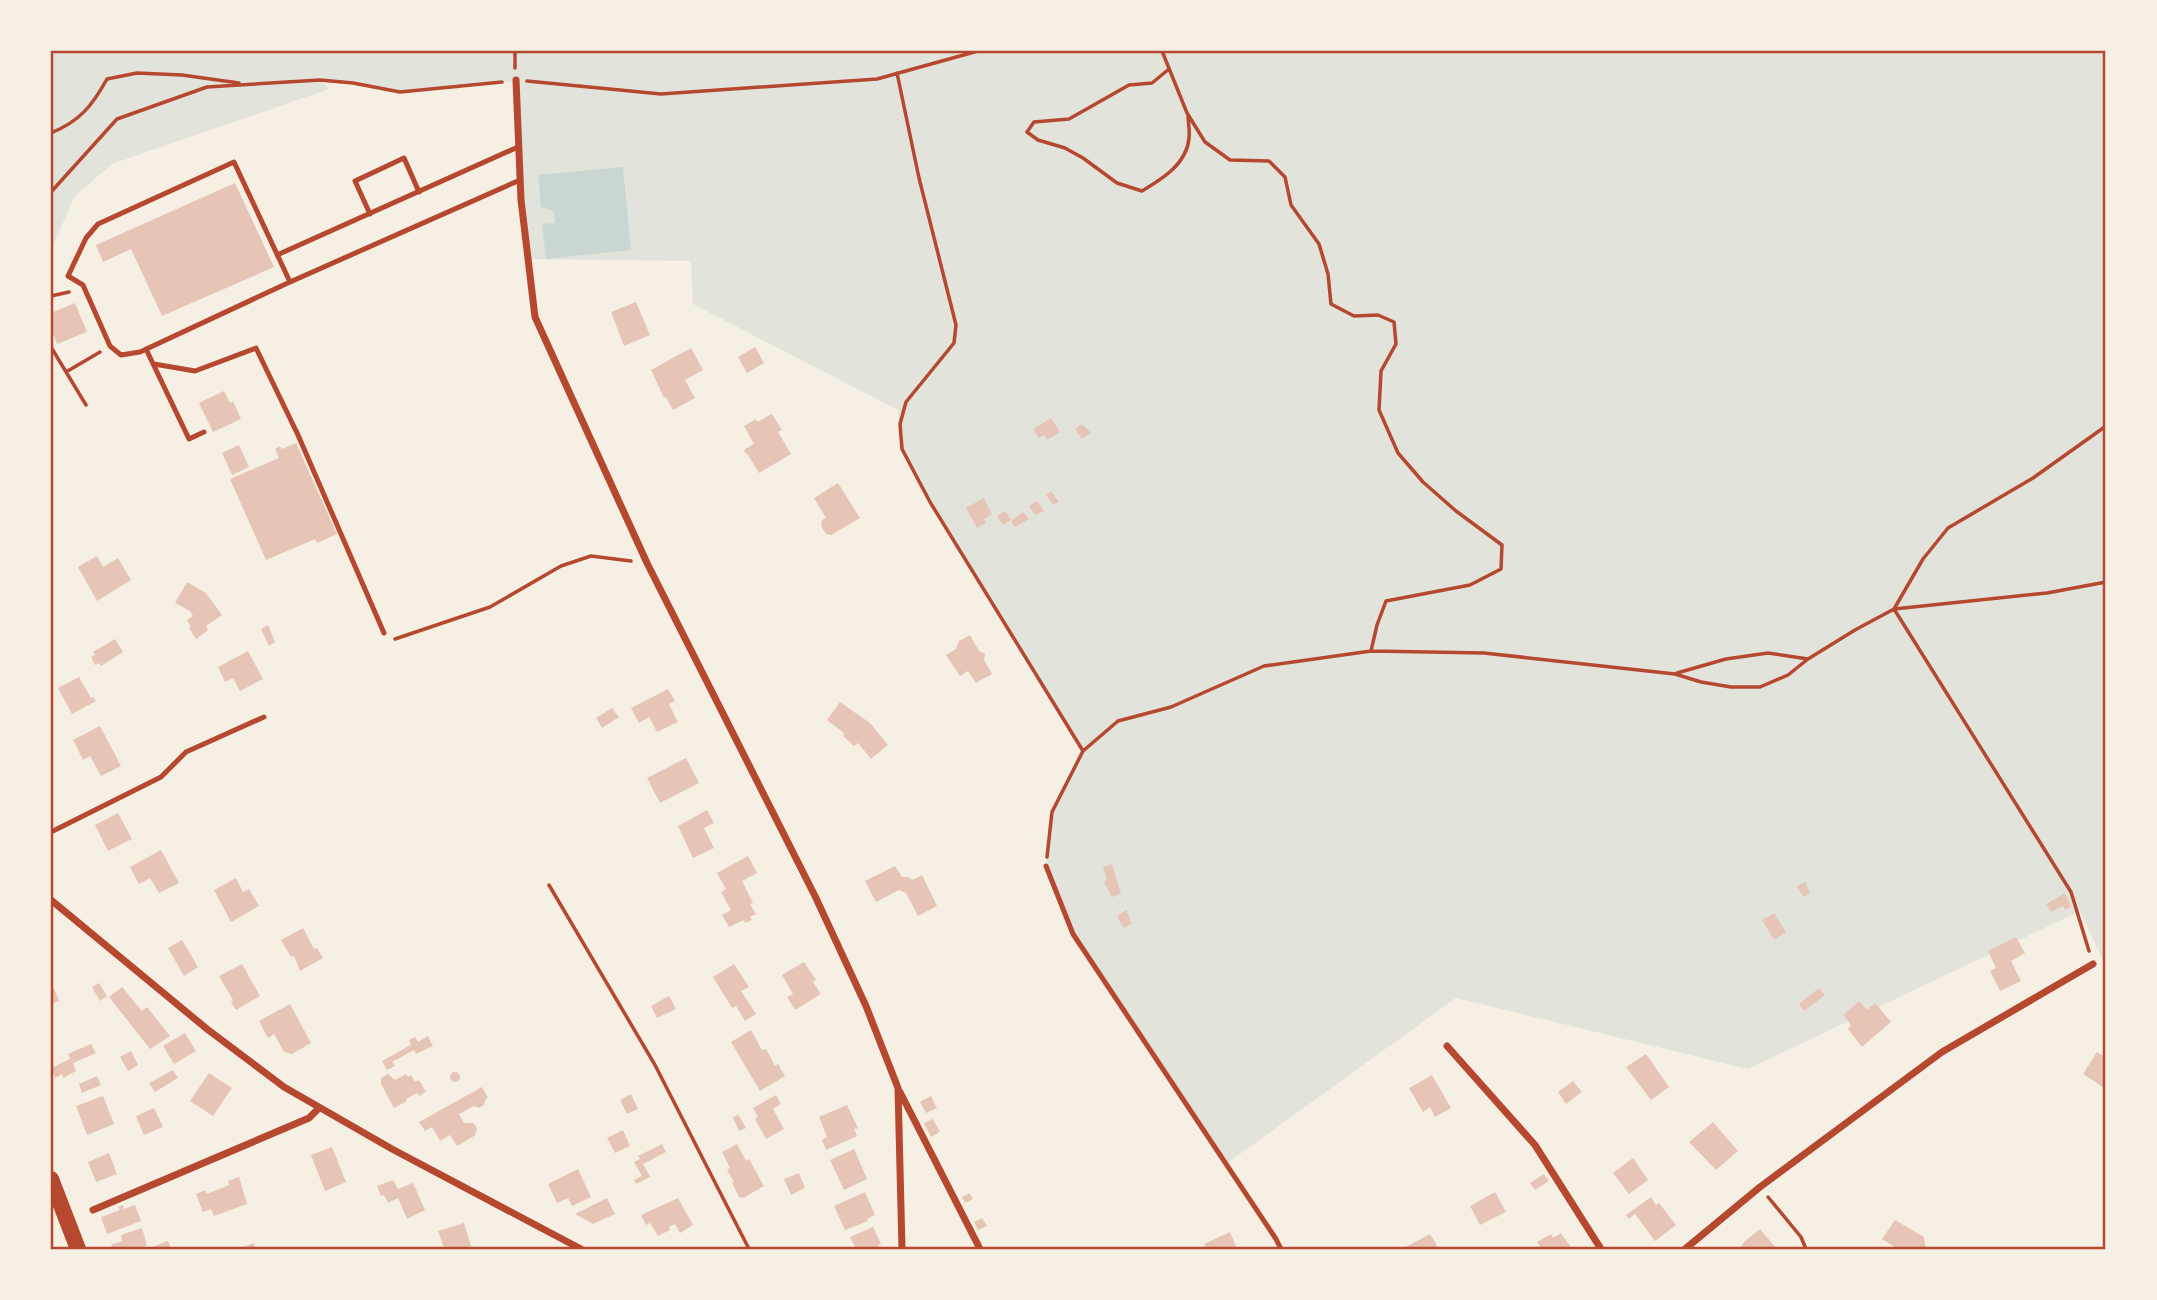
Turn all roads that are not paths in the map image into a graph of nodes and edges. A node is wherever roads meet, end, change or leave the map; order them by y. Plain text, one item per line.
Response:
1 (516, 80) road end
2 (518, 147) junction
3 (520, 180) junction
4 (419, 192) junction
5 (370, 214) junction
6 (277, 255) junction
7 (290, 282) junction
8 (146, 349) junction
9 (154, 364) junction
10 (204, 432) dead end
11 (384, 633) road end
12 (264, 717) dead end
13 (51, 832) edge
14 (1046, 866) road end
15 (51, 900) edge
16 (2093, 964) road end
17 (1447, 1046) dead end
18 (898, 1088) junction
19 (319, 1108) junction
20 (51, 1179) edge
21 (93, 1209) dead end
22 (78, 1249) edge
23 (581, 1249) edge
24 (902, 1249) edge
25 (980, 1249) edge
26 (1281, 1249) edge
27 (1601, 1249) edge
28 (1685, 1249) edge

1 - 2 street
2 - 3 street
2 - 4 lane
3 - 7 lane
3 - 18 street
4 - 5 lane
4 - 5 lane
5 - 6 lane
6 - 7 lane
6 - 8 lane
7 - 8 lane
8 - 9 lane
9 - 10 lane
9 - 11 lane
12 - 13 lane
14 - 26 lane
15 - 19 street
16 - 28 street
17 - 27 street
18 - 24 street
18 - 25 street
19 - 21 street
19 - 23 street
20 - 22 main road

